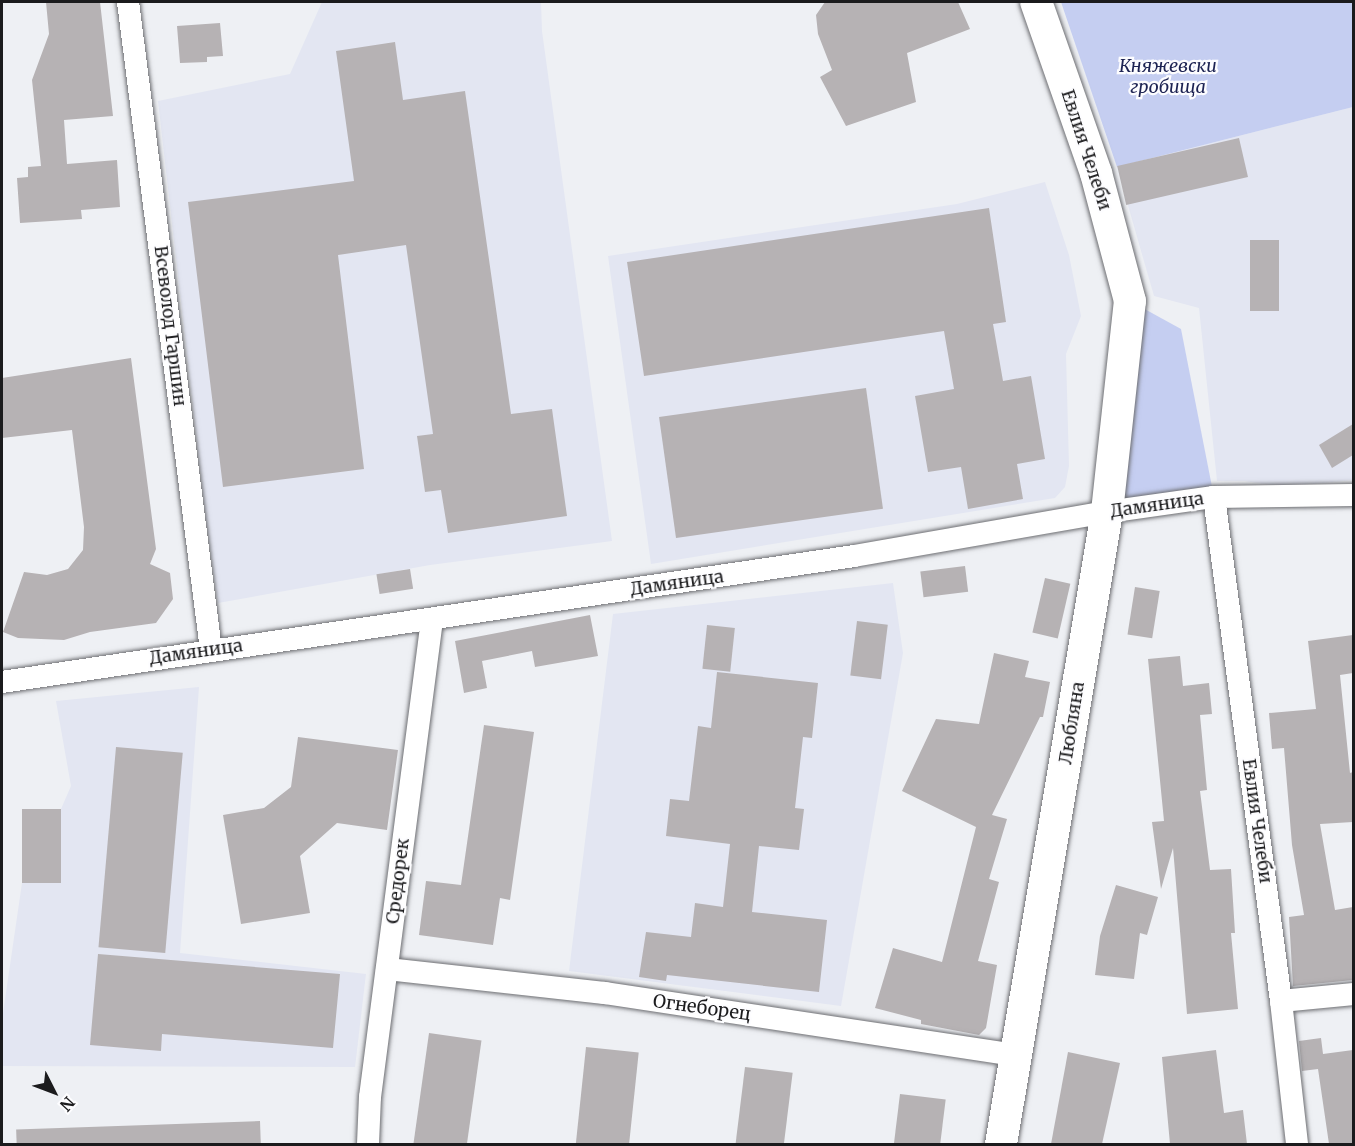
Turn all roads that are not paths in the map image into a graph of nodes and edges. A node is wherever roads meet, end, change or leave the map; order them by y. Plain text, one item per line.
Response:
1 (128, 2) edge
2 (1036, 2) edge
3 (1130, 300) joint
4 (1353, 495) edge
5 (1214, 497) junction
6 (1107, 512) junction
7 (432, 619) junction
8 (211, 650) junction
9 (2, 682) edge
10 (387, 969) junction
11 (1353, 994) edge
12 (1281, 1001) junction
13 (1017, 1055) junction
14 (368, 1144) edge
15 (1000, 1144) edge
16 (1297, 1144) edge

1 - 8 street, Всеволод Гаршин
2 - 3 street, Евлия Челеби
3 - 6 street, Любляна
4 - 5 street, Дамяница
5 - 6 street, Дамяница
5 - 12 street, Евлия Челеби
6 - 7 street, Дамяница
6 - 13 street, Любляна
7 - 8 street, Дамяница
7 - 10 street, Средорек
8 - 9 street, Дамяница
10 - 13 street, Огнеборец
10 - 14 street, Средорек
11 - 12 street
12 - 16 street, Евлия Челеби
13 - 15 street, Любляна

